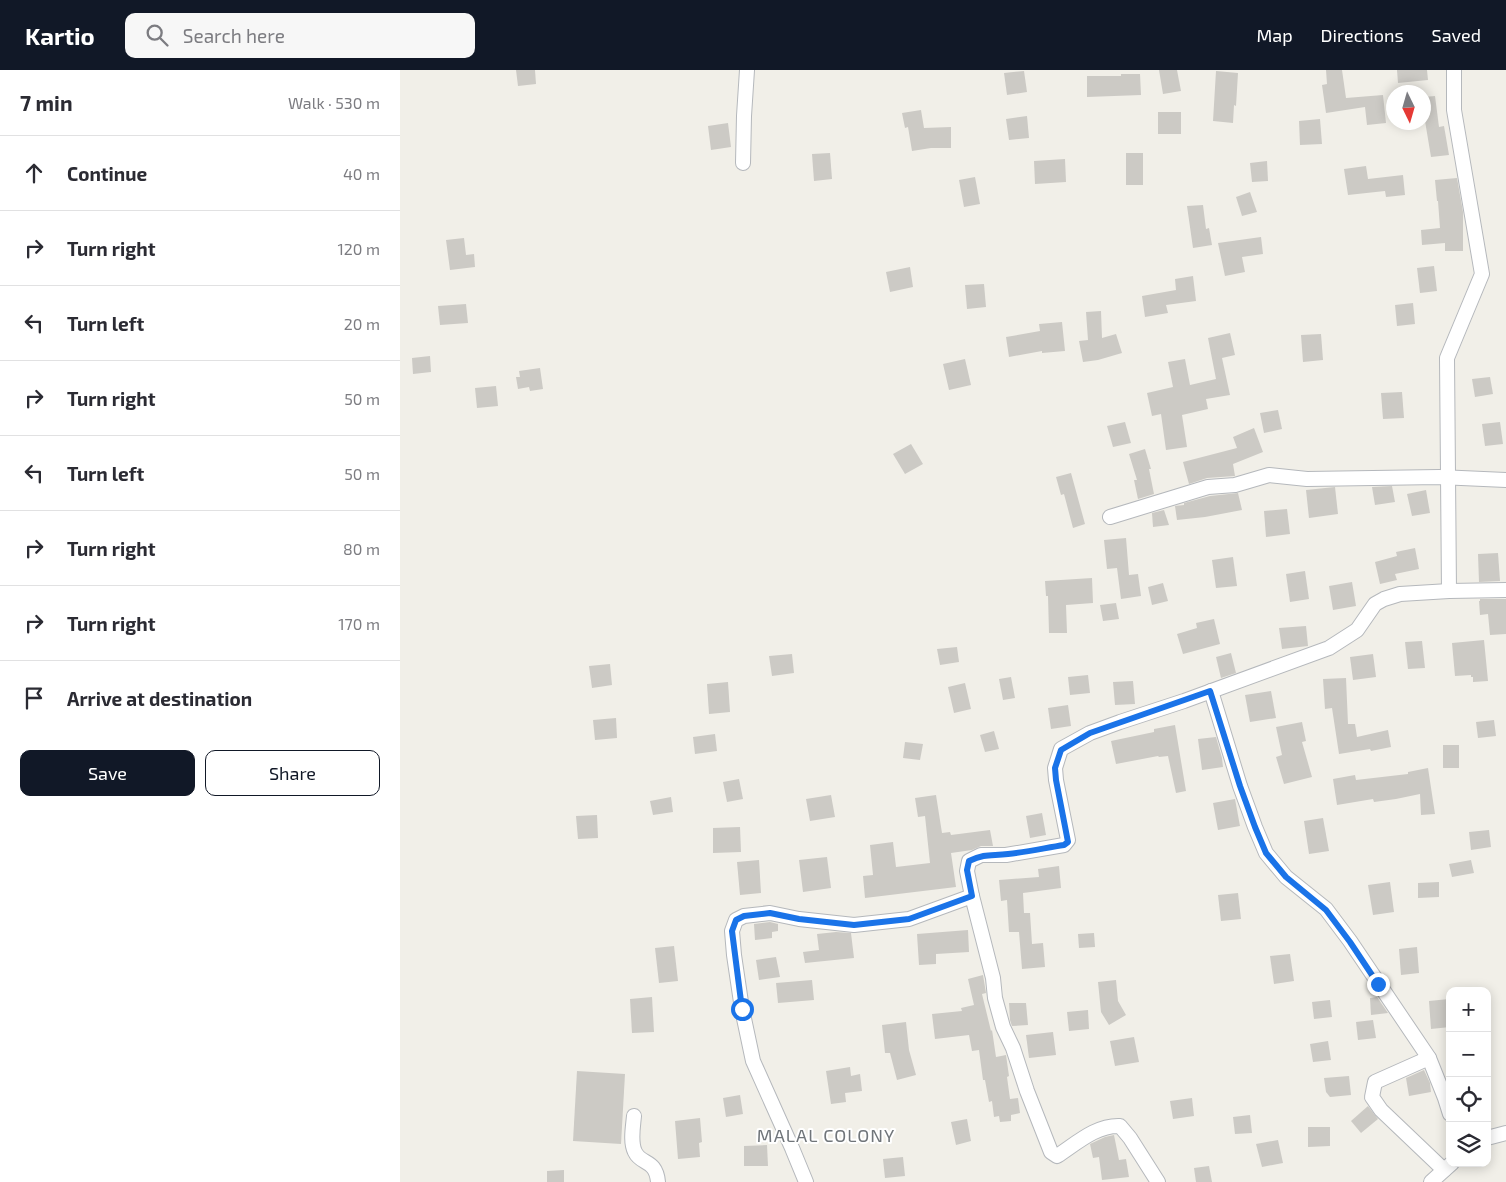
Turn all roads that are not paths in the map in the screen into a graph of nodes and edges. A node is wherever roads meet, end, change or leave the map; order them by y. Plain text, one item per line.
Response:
1 (747, 70) edge
2 (1454, 70) edge
3 (743, 163) dead end
4 (1448, 478) junction
5 (1506, 480) edge
6 (1110, 516) dead end
7 (1505, 588) edge
8 (1449, 591) junction
9 (1210, 691) junction
10 (972, 896) junction
11 (1429, 1058) junction
12 (1446, 1101) edge
13 (634, 1116) dead end
14 (1506, 1133) edge
15 (1491, 1137) edge
16 (1446, 1165) edge
17 (1448, 1167) edge
18 (658, 1182) edge
19 (806, 1182) edge
20 (1158, 1182) edge
21 (1431, 1182) edge

1 - 3 street
2 - 4 street
4 - 5 street
4 - 6 street
4 - 8 street
7 - 8 street
8 - 9 street
9 - 10 street
9 - 11 street
10 - 19 street
10 - 20 street
11 - 12 street
11 - 16 street
13 - 18 street
14 - 15 street
17 - 21 street

